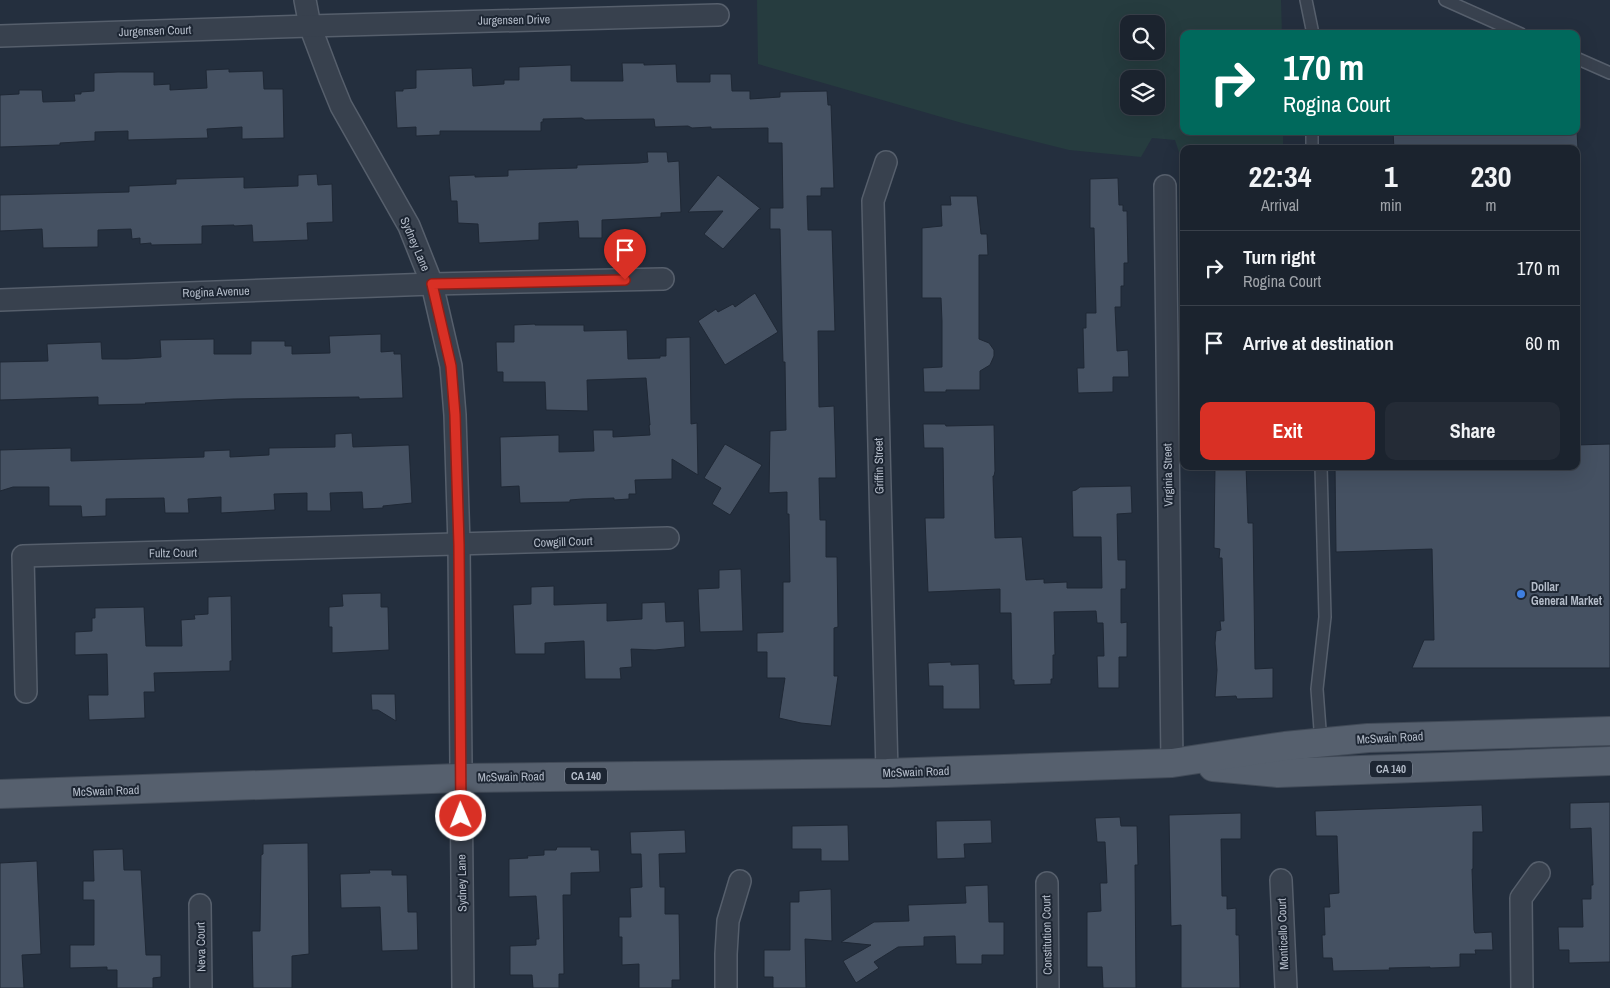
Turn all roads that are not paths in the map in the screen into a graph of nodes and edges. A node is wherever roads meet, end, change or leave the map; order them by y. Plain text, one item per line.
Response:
1 (305, 0) edge
2 (1306, 0) edge
3 (1445, 0) edge
4 (718, 15) dead end
5 (310, 26) junction
6 (1312, 30) edge
7 (1512, 30) edge
8 (0, 36) edge
9 (1580, 60) edge
10 (1610, 73) edge
11 (886, 162) dead end
12 (1165, 186) dead end
13 (663, 279) dead end
14 (432, 284) junction
15 (0, 300) edge
16 (1320, 470) edge
17 (668, 538) dead end
18 (459, 545) junction
19 (26, 692) dead end
20 (1610, 731) edge
21 (1321, 743) junction
22 (1610, 761) edge
23 (1172, 763) junction
24 (887, 773) junction
25 (460, 778) junction
26 (0, 794) edge
27 (1539, 873) dead end
28 (1281, 880) dead end
29 (740, 881) dead end
30 (1047, 883) dead end
31 (200, 905) dead end
32 (201, 988) edge
33 (463, 988) edge
34 (726, 988) edge
35 (1048, 988) edge
36 (1286, 988) edge
37 (1522, 988) edge

1 - 5 street, Sydney Lane
2 - 6 lane
3 - 7 lane
4 - 5 street, Jurgensen Drive
5 - 8 street, Jurgensen Court
5 - 14 street, Sydney Lane
9 - 10 lane
11 - 24 street, Griffin Street
12 - 23 street, Virginia Street
13 - 14 street, Rogina Avenue
14 - 15 street, Rogina Avenue
14 - 18 street, Sydney Lane
16 - 21 lane
17 - 18 street, Cowgill Court
18 - 19 street, Fultz Court
18 - 25 street, Sydney Lane
20 - 21 main road, McSwain Road / CA 140
21 - 23 main road, McSwain Road / CA 140
22 - 23 main road, McSwain Road / CA 140
23 - 24 main road, McSwain Road / CA 140
24 - 25 main road, McSwain Road / CA 140
25 - 26 main road, McSwain Road / CA 140
25 - 33 street, Sydney Lane
27 - 37 street
28 - 36 street, Monticello Court
29 - 34 street
30 - 35 street, Constitution Court
31 - 32 street, Neva Court

